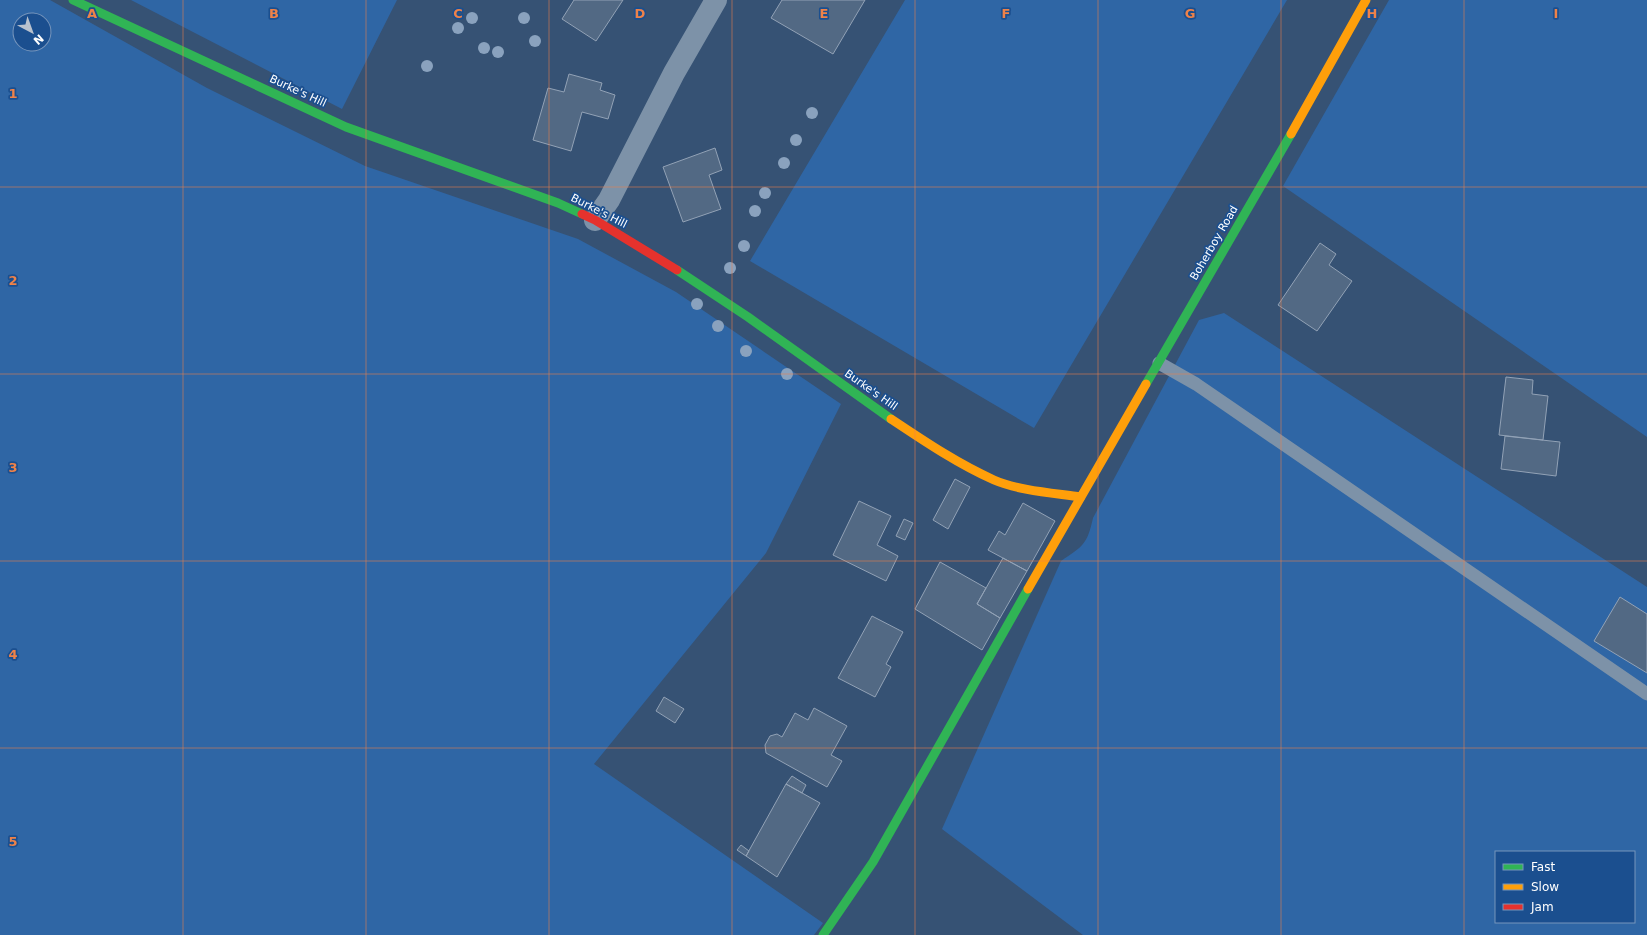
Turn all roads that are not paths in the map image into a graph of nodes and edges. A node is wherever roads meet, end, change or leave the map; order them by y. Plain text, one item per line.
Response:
1 (74, 0) edge
2 (716, 0) edge
3 (1366, 0) edge
4 (595, 220) junction
5 (1159, 362) junction
6 (1081, 497) junction
7 (1647, 694) edge
8 (824, 935) edge

1 - 4 street, Burke's Hill
2 - 4 street
3 - 5 street, Boherboy Road
4 - 6 street, Burke's Hill
5 - 6 street, Boherboy Road
5 - 7 lane
6 - 8 street, Boherboy Road

